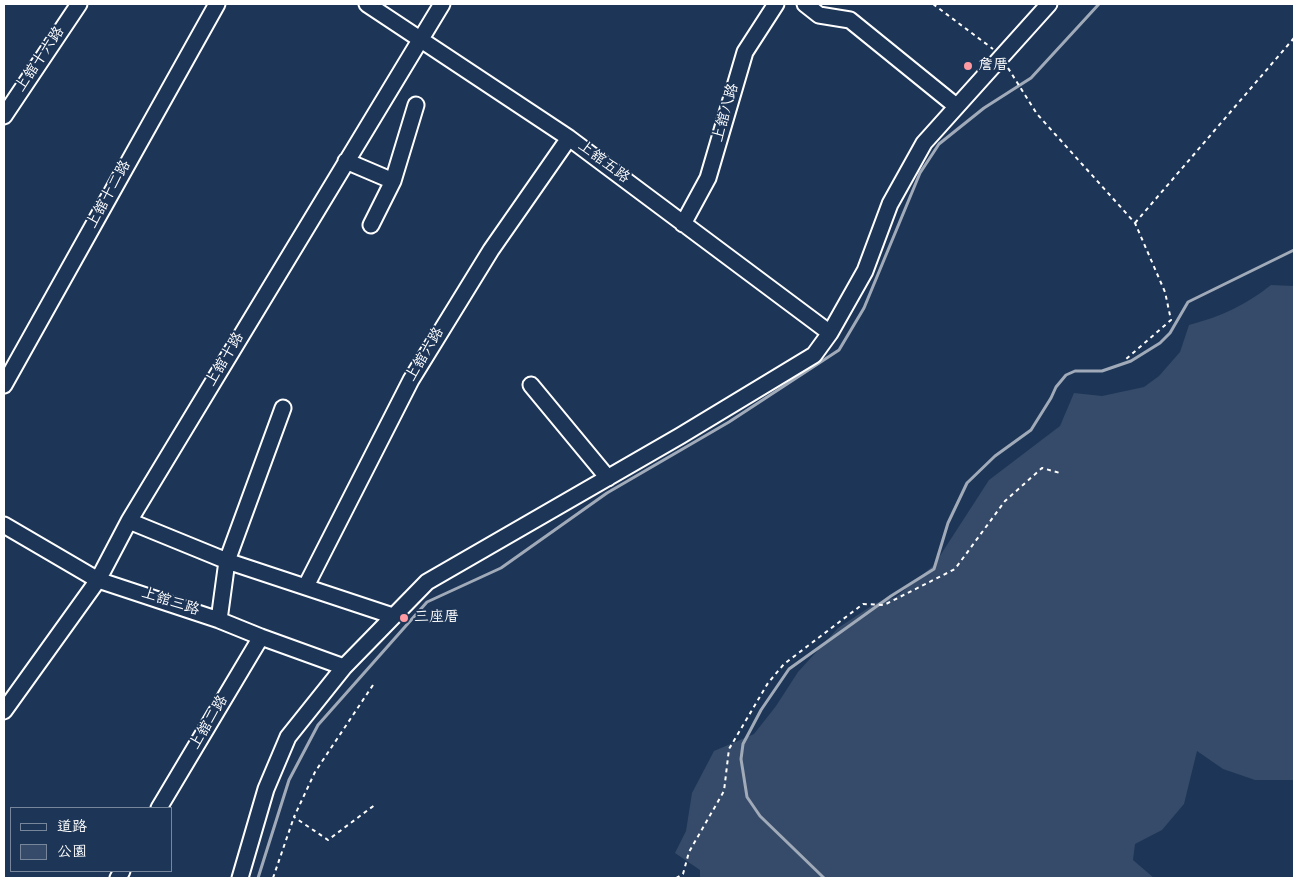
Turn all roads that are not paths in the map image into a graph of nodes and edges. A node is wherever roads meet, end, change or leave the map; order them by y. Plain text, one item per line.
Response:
1 (79, 4) edge
2 (217, 4) edge
3 (367, 4) edge
4 (442, 4) edge
5 (776, 4) edge
6 (805, 4) edge
7 (1049, 4) edge
8 (420, 39) junction
9 (416, 105) dead end
10 (956, 106) junction
11 (4, 116) edge
12 (569, 138) junction
13 (346, 161) junction
14 (392, 181) junction
15 (683, 224) junction
16 (371, 225) dead end
17 (830, 334) junction
18 (4, 385) edge
19 (530, 385) dead end
20 (283, 408) dead end
21 (608, 478) junction
22 (129, 521) junction
23 (4, 525) edge
24 (227, 561) junction
25 (98, 580) junction
26 (306, 586) junction
27 (393, 616) junction
28 (219, 620) junction
29 (261, 638) junction
30 (344, 667) junction
31 (4, 711) edge
32 (160, 807) edge
33 (240, 878) edge

1 - 11 street, 上舘十六路
2 - 18 street, 上舘十二路
3 - 8 street, 上舘五路
4 - 8 street, 上舘十路
5 - 15 street, 上舘八路
6 - 10 street
7 - 10 street
8 - 12 street, 上舘五路
8 - 13 street, 上舘十路
9 - 14 street
10 - 17 street
12 - 15 street, 上舘五路
12 - 26 street, 上舘六路
13 - 14 street
13 - 22 street, 上舘十路
14 - 16 street
15 - 17 street, 上舘五路
17 - 21 street
19 - 21 street
20 - 24 street
21 - 27 street
22 - 24 street
22 - 25 street, 上舘十路
23 - 25 street, 上舘三路
24 - 26 street
24 - 28 street
25 - 28 street, 上舘三路
25 - 31 street, 上舘十路
26 - 27 street
27 - 30 street
28 - 29 street, 上舘三路
29 - 30 street, 上舘三路
29 - 32 street, 上舘二路
30 - 33 street

